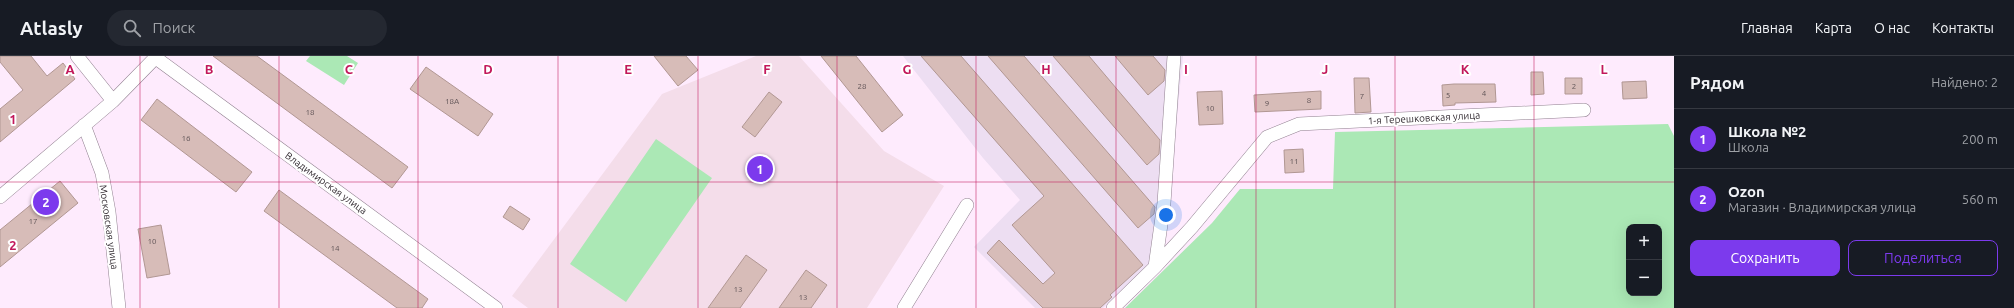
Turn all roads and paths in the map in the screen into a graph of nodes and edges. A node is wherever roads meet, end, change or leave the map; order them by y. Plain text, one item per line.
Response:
1 (77, 56) edge
2 (1174, 56) edge
3 (157, 57) edge
4 (113, 101) junction
5 (1584, 110) dead end
6 (84, 125) junction
7 (0, 197) edge
8 (967, 205) dead end
9 (1155, 267) junction
10 (119, 308) edge
11 (496, 308) edge
12 (904, 308) edge
13 (1113, 308) edge

1 - 4 street
2 - 9 street
3 - 4 street, Владимирская улица
3 - 11 street, Владимирская улица
4 - 6 street, Владимирская улица
5 - 9 street, 1-я Терешковская улица
6 - 7 street, Владимирская улица
6 - 10 street, Московская улица
8 - 12 street
9 - 13 street

